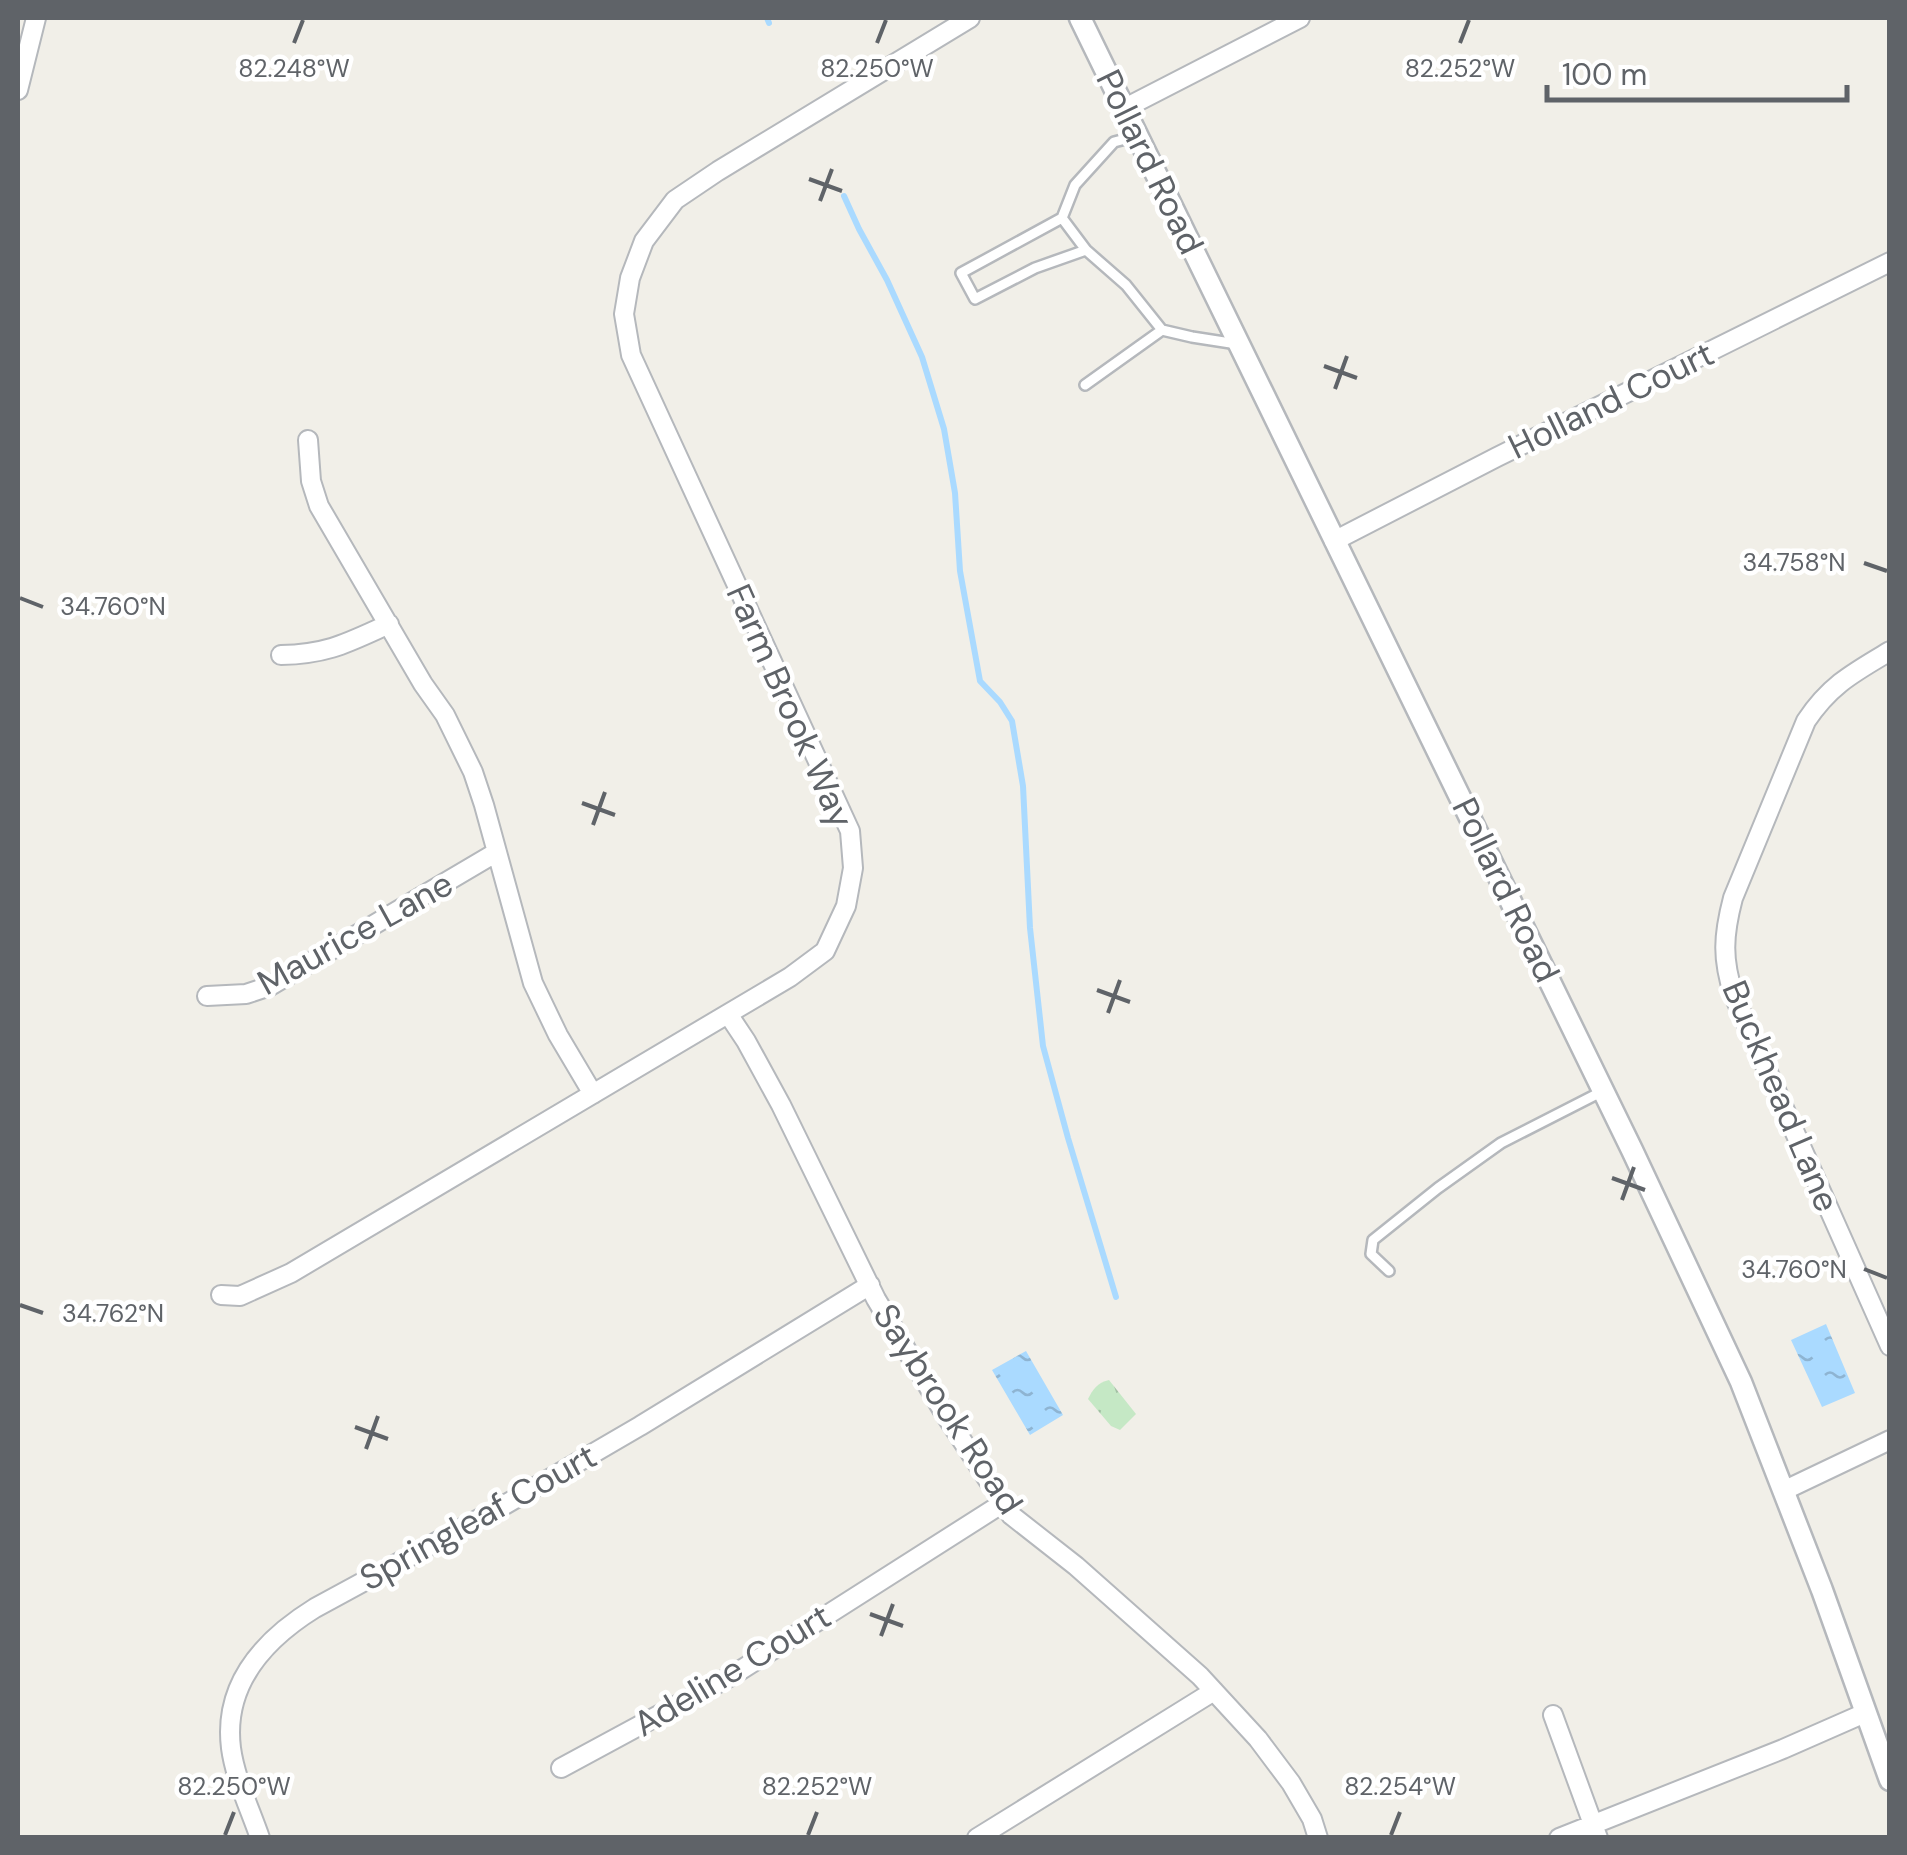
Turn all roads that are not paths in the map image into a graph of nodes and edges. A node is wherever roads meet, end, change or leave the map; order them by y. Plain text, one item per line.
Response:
1 (36, 18) edge
2 (970, 18) edge
3 (1080, 18) edge
4 (1300, 18) edge
5 (18, 90) edge
6 (1124, 108) junction
7 (1137, 136) junction
8 (1062, 218) junction
9 (1086, 250) junction
10 (1890, 262) edge
11 (1162, 330) junction
12 (1238, 344) junction
13 (1085, 384) dead end
14 (308, 440) dead end
15 (1334, 541) junction
16 (389, 624) junction
17 (1890, 651) edge
18 (281, 655) dead end
19 (497, 852) junction
20 (207, 996) dead end
21 (728, 1014) junction
22 (1604, 1091) junction
23 (593, 1094) junction
24 (1389, 1270) dead end
25 (870, 1285) junction
26 (221, 1295) dead end
27 (1890, 1346) edge
28 (1890, 1440) edge
29 (1784, 1491) junction
30 (1002, 1503) junction
31 (1214, 1692) junction
32 (1866, 1713) junction
33 (1553, 1715) dead end
34 (561, 1768) dead end
35 (1890, 1780) edge
36 (1596, 1830) edge
37 (982, 1836) edge
38 (260, 1838) edge
39 (1318, 1838) edge
40 (1559, 1838) edge

1 - 5 street
2 - 21 street, Farm Brook Way
3 - 6 street, Pollard Road
4 - 6 street
6 - 7 street, Pollard Road
7 - 8 lane
7 - 12 street, Pollard Road
8 - 9 lane
8 - 9 lane
9 - 11 lane
10 - 15 street, Holland Court
11 - 12 lane
11 - 13 lane
12 - 15 street, Pollard Road
14 - 16 street
15 - 22 street, Pollard Road
16 - 18 street
16 - 19 street
17 - 27 street, Buckhead Lane
19 - 20 street, Maurice Lane
19 - 23 street
21 - 23 street, Farm Brook Way
21 - 25 street, Saybrook Road
22 - 24 lane
22 - 29 street, Pollard Road
23 - 26 street, Farm Brook Way
25 - 30 street, Saybrook Road
25 - 38 street, Springleaf Court
28 - 29 street
29 - 32 street, Pollard Road
30 - 31 street, Saybrook Road
30 - 34 street, Adeline Court
31 - 37 street
31 - 39 street, Saybrook Road
32 - 35 street, Pollard Road
32 - 36 street
33 - 36 street
36 - 40 street

